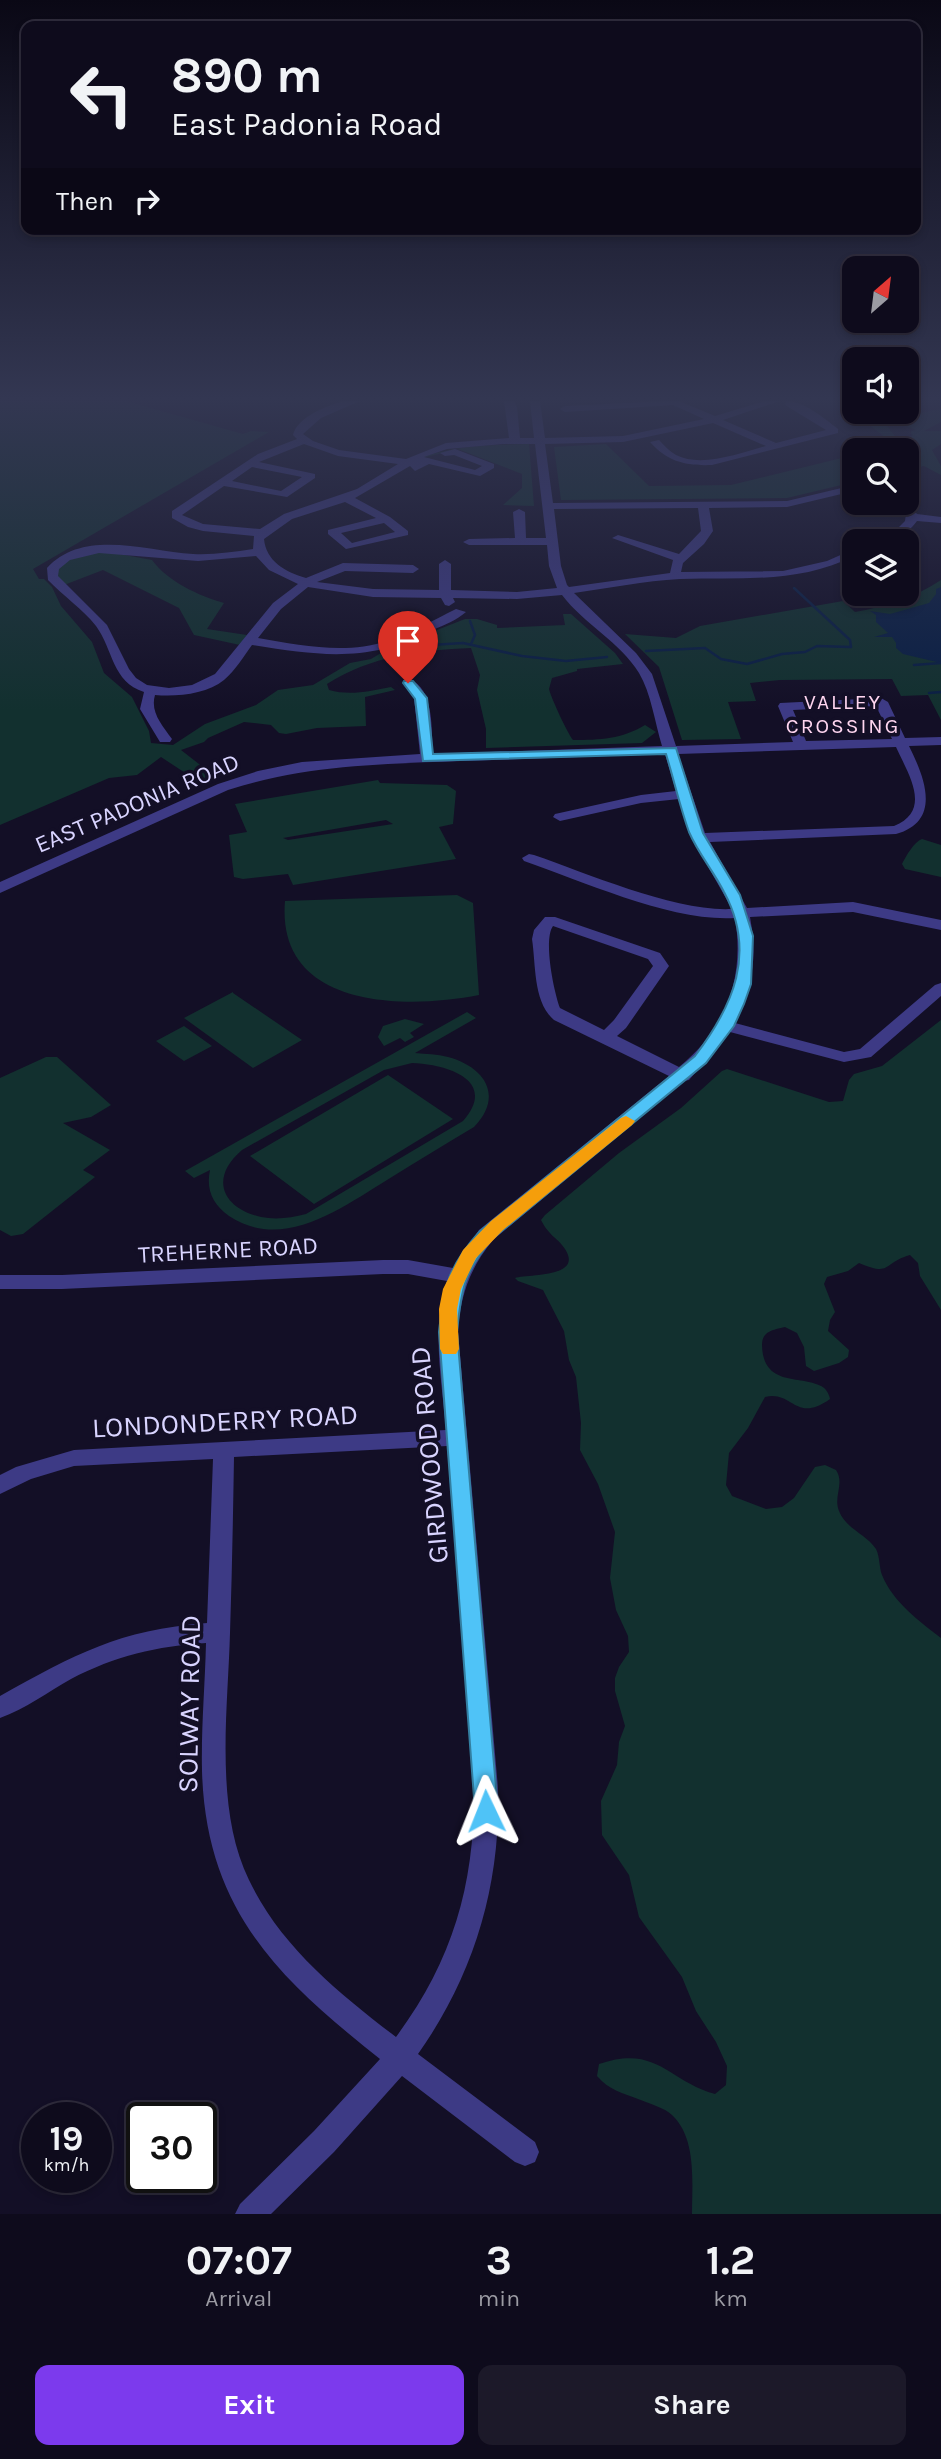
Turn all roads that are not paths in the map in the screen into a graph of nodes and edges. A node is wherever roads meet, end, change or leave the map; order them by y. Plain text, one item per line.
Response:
1 (189, 504) edge
2 (336, 504) edge
3 (359, 504) edge
4 (732, 504) edge
5 (704, 505) junction
6 (549, 506) joint
7 (519, 512) dead end
8 (913, 517) joint
9 (386, 519) junction
10 (941, 520) edge
11 (903, 529) edge
12 (262, 533) junction
13 (618, 538) dead end
14 (553, 541) junction
15 (469, 542) dead end
16 (521, 542) junction
17 (259, 552) junction
18 (680, 558) junction
19 (842, 559) edge
20 (445, 565) dead end
21 (413, 569) dead end
22 (675, 576) junction
23 (307, 582) junction
24 (564, 591) junction
25 (445, 594) junction
26 (251, 641) junction
27 (408, 683) dead end
28 (152, 690) junction
29 (165, 739) dead end
30 (941, 741) edge
31 (900, 743) junction
32 (801, 746) junction
33 (671, 750) junction
34 (427, 758) junction
35 (683, 794) junction
36 (560, 817) dead end
37 (699, 838) junction
38 (529, 858) dead end
39 (3, 882) edge
40 (742, 915) junction
41 (941, 925) edge
42 (941, 988) edge
43 (726, 1026) junction
44 (606, 1037) junction
45 (682, 1076) junction
46 (457, 1276) junction
47 (0, 1282) edge
48 (457, 1437) junction
49 (225, 1449) junction
50 (0, 1485) edge
51 (219, 1632) junction
52 (0, 1708) edge
53 (401, 2058) junction
54 (525, 2152) dead end
55 (250, 2214) edge

1 - 12 street
2 - 12 street
3 - 9 street
4 - 5 street
5 - 6 street
5 - 18 street
6 - 14 street
7 - 16 street
8 - 10 street
8 - 11 street
9 - 9 street
12 - 17 street
13 - 18 street
14 - 16 street
14 - 24 street
15 - 16 street
17 - 23 street
17 - 28 street
18 - 22 street
19 - 22 street
20 - 25 street
21 - 23 street
22 - 24 street
23 - 25 street
23 - 26 street
24 - 25 street
24 - 33 street, GIRDWOOD ROAD
25 - 26 street
26 - 28 street
27 - 34 street
28 - 29 street
30 - 31 street, EAST PADONIA ROAD
31 - 32 street, EAST PADONIA ROAD
31 - 32 street
31 - 37 street
32 - 33 street, EAST PADONIA ROAD
33 - 34 street, EAST PADONIA ROAD
33 - 35 street, GIRDWOOD ROAD
34 - 39 street, EAST PADONIA ROAD
35 - 36 street
35 - 37 street, GIRDWOOD ROAD
37 - 40 street, GIRDWOOD ROAD
38 - 40 street
40 - 41 street
40 - 43 street, GIRDWOOD ROAD
42 - 43 street
43 - 45 street, GIRDWOOD ROAD
44 - 44 street
44 - 45 street
45 - 46 street, GIRDWOOD ROAD
46 - 47 street, TREHERNE ROAD
46 - 48 street, GIRDWOOD ROAD
48 - 49 street, LONDONDERRY ROAD
48 - 53 street, GIRDWOOD ROAD
49 - 50 street, LONDONDERRY ROAD
49 - 51 street, SOLWAY ROAD
51 - 52 street
51 - 53 street, SOLWAY ROAD
53 - 54 street, SOLWAY ROAD
53 - 55 street, GIRDWOOD ROAD

